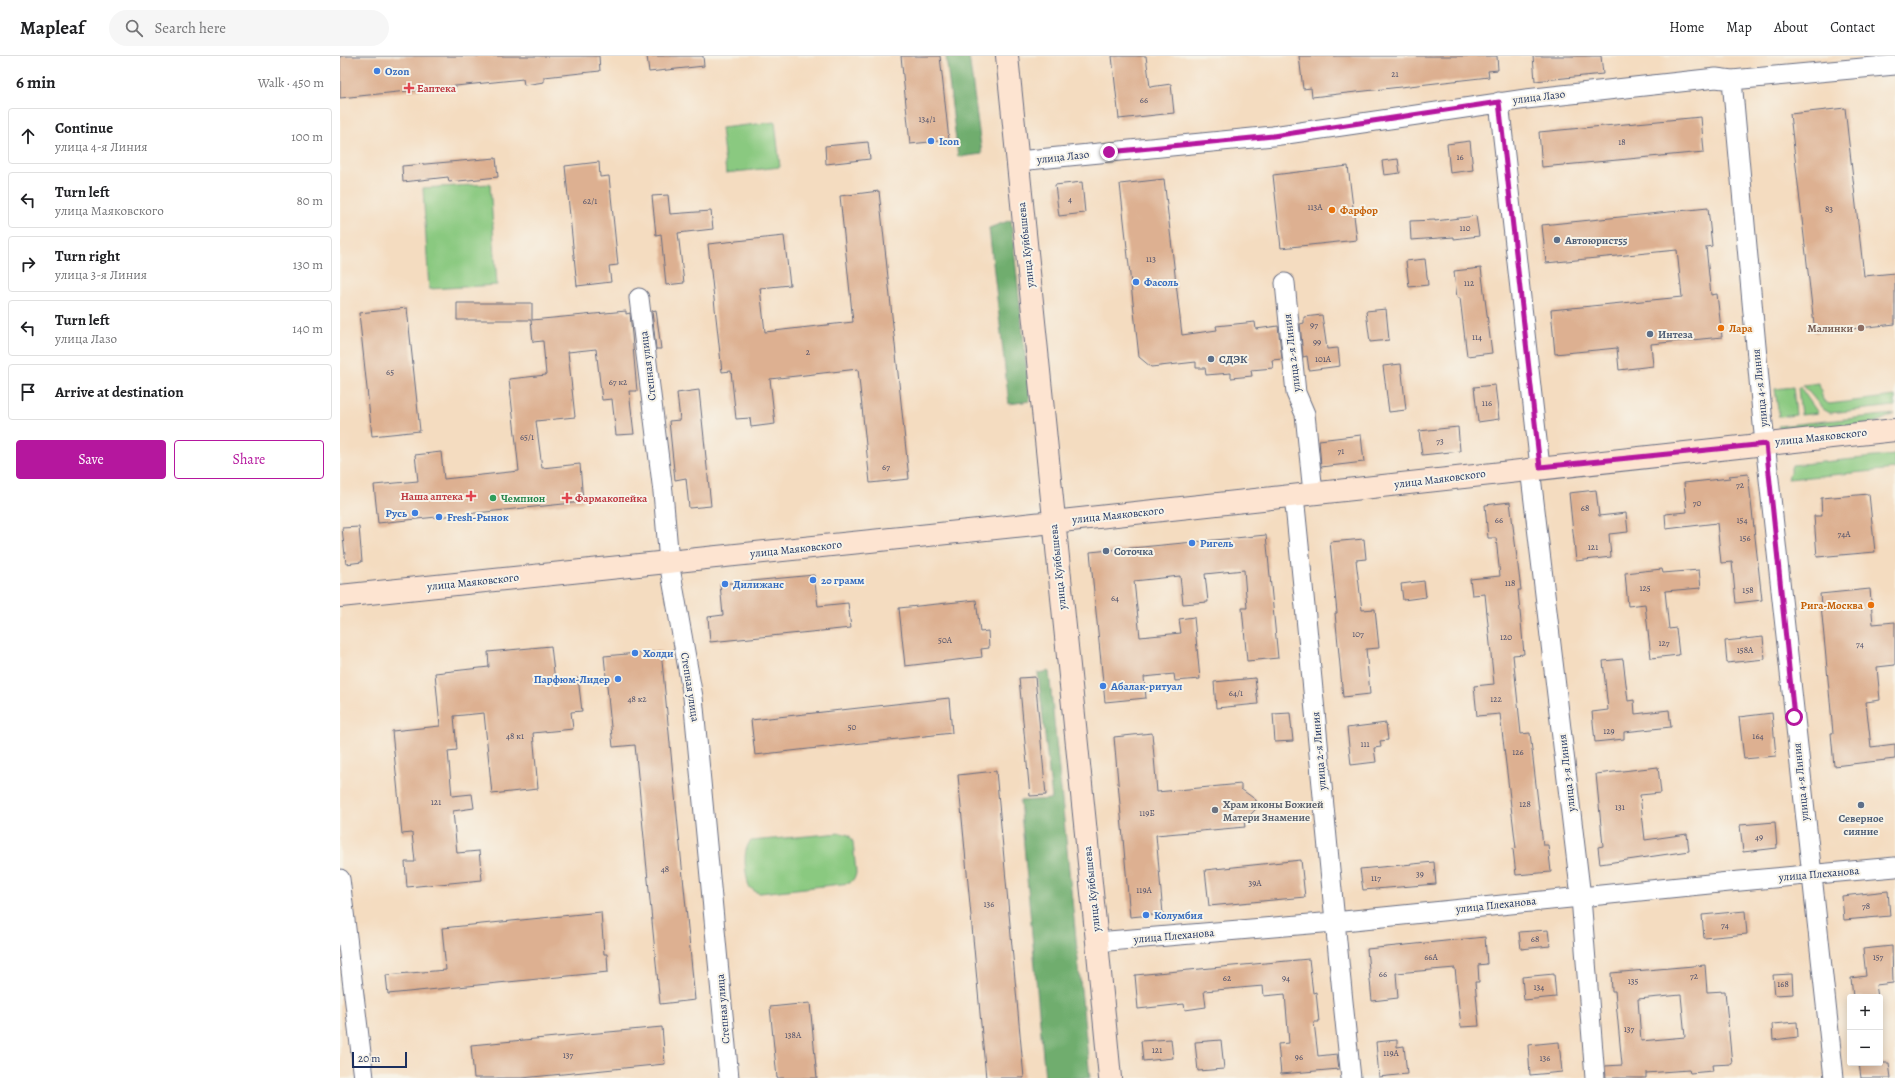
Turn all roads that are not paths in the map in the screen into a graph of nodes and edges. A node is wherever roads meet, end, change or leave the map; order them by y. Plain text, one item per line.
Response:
1 (1007, 56) edge
2 (1895, 65) edge
3 (1732, 80) junction
4 (1499, 102) junction
5 (1018, 162) junction
6 (1285, 283) dead end
7 (639, 298) dead end
8 (1895, 430) edge
9 (1766, 444) junction
10 (1535, 468) junction
11 (1304, 494) junction
12 (1054, 522) junction
13 (669, 562) junction
14 (340, 596) edge
15 (1895, 867) edge
16 (1811, 876) junction
17 (340, 879) edge
18 (1581, 897) junction
19 (1334, 922) junction
20 (1097, 942) junction
21 (364, 1078) edge
22 (729, 1078) edge
23 (1110, 1078) edge
24 (1351, 1078) edge
25 (1595, 1078) edge
26 (1834, 1078) edge

1 - 5 main road, улица Куйбышева
2 - 3 street, улица Лазо
3 - 4 street, улица Лазо
3 - 9 street, улица 4-я Линия
4 - 5 street, улица Лазо
4 - 10 street, улица 3-я Линия
5 - 12 main road, улица Куйбышева
6 - 11 street, улица 2-я Линия
7 - 13 street, Степная улица
8 - 9 main road, улица Маяковского
9 - 10 main road, улица Маяковского
9 - 16 street, улица 4-я Линия
10 - 11 main road, улица Маяковского
10 - 18 street, улица 3-я Линия
11 - 12 main road, улица Маяковского
11 - 19 street, улица 2-я Линия
12 - 13 main road, улица Маяковского
12 - 20 main road, улица Куйбышева
13 - 14 main road, улица Маяковского
13 - 22 street, Степная улица
15 - 16 street, улица Плеханова
16 - 18 street, улица Плеханова
16 - 26 street, улица 4-я Линия
17 - 21 street
18 - 19 street, улица Плеханова
18 - 25 street, улица 3-я Линия
19 - 20 street, улица Плеханова
19 - 24 street, улица 2-я Линия
20 - 23 main road, улица Куйбышева

